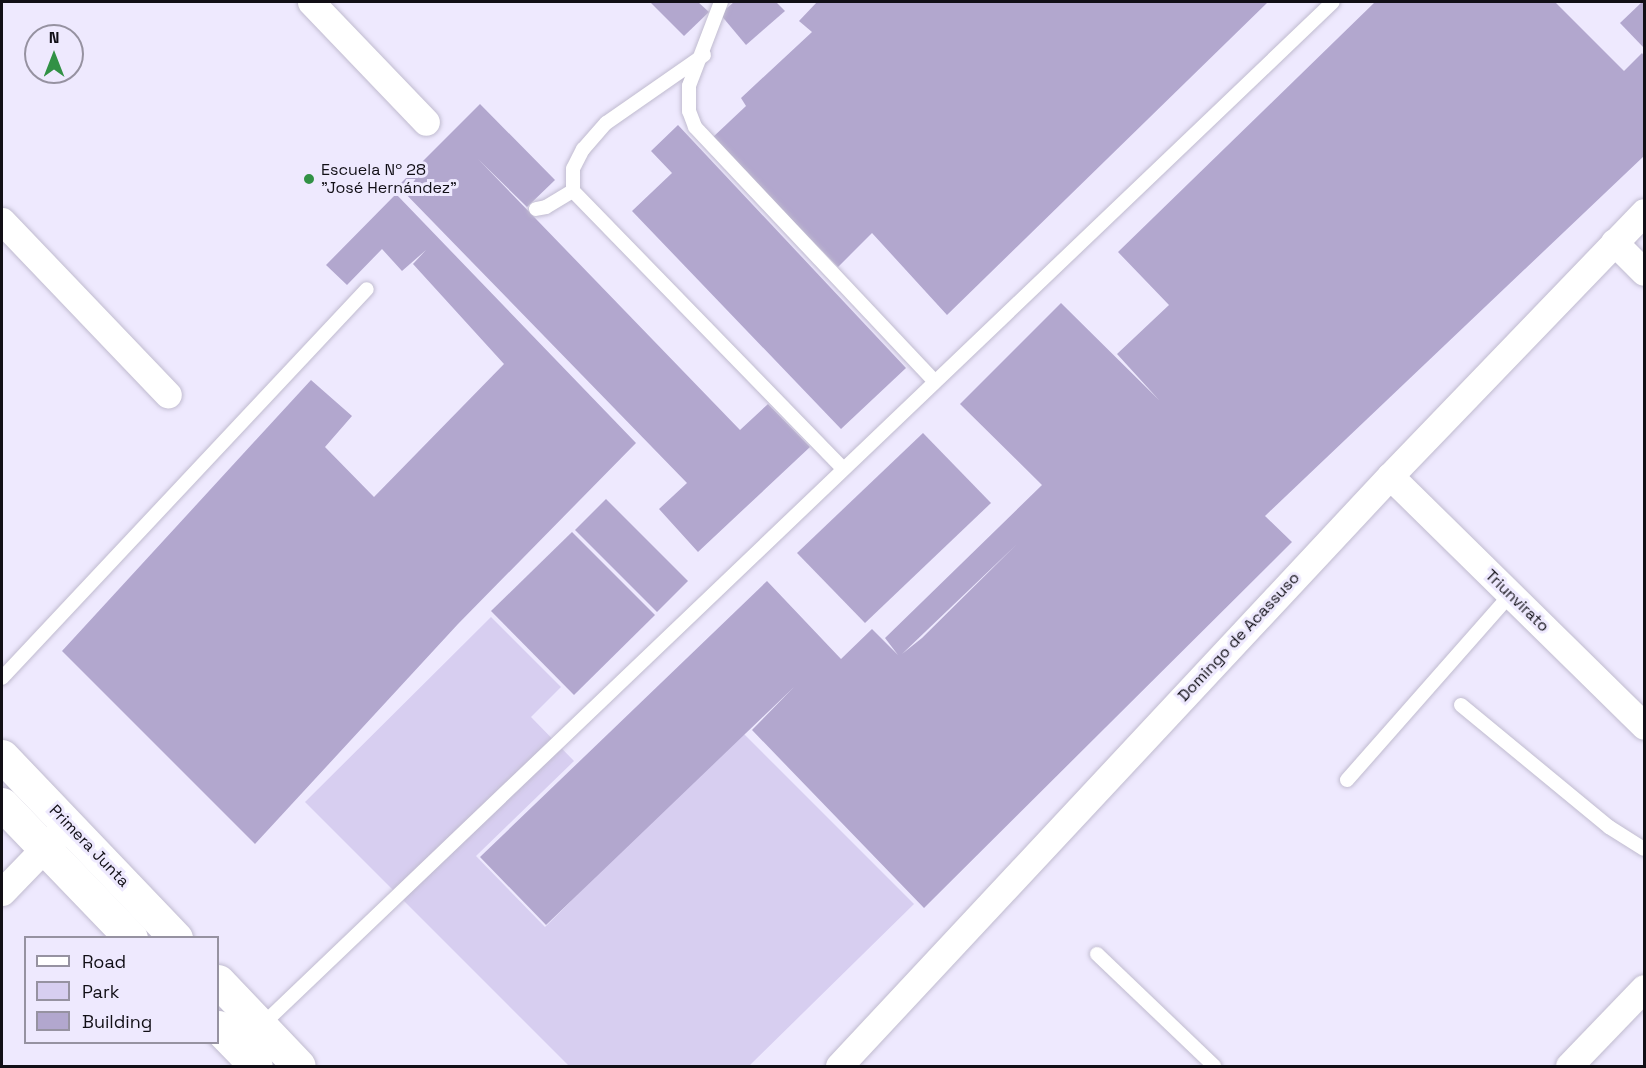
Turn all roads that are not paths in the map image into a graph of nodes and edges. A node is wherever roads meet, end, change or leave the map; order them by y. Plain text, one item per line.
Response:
1 (311, 2) edge
2 (721, 2) edge
3 (1333, 2) edge
4 (704, 55) junction
5 (426, 122) dead end
6 (573, 191) junction
7 (536, 209) dead end
8 (1644, 212) edge
9 (2, 221) edge
10 (1614, 242) junction
11 (1644, 272) edge
12 (367, 289) dead end
13 (934, 381) junction
14 (168, 395) dead end
15 (842, 468) junction
16 (1390, 476) junction
17 (1510, 595) junction
18 (2, 678) edge
19 (1461, 705) dead end
20 (1644, 726) edge
21 (2, 756) edge
22 (1347, 780) dead end
23 (2, 804) edge
24 (68, 824) junction
25 (45, 848) junction
26 (1644, 849) edge
27 (2, 892) edge
28 (129, 936) edge
29 (174, 936) edge
30 (1097, 954) dead end
31 (219, 982) edge
32 (1644, 988) edge
33 (261, 1026) junction
34 (219, 1028) edge
35 (256, 1066) edge
36 (299, 1066) edge
37 (838, 1066) edge
38 (1214, 1066) edge
39 (1569, 1066) edge

1 - 5 street
2 - 4 lane
3 - 13 lane
4 - 6 lane
4 - 13 lane
6 - 7 lane
6 - 15 lane
8 - 10 street, Domingo de Acassuso
9 - 14 street
10 - 11 street
10 - 16 street, Domingo de Acassuso
12 - 18 lane
13 - 15 lane
15 - 33 lane
16 - 17 street, Triunvirato
16 - 37 street, Domingo de Acassuso
17 - 20 street, Triunvirato
17 - 22 lane
19 - 26 lane
21 - 24 main road, Primera Junta
23 - 25 main road
24 - 25 street
24 - 29 main road, Primera Junta
25 - 27 street
25 - 28 main road
30 - 38 lane
31 - 33 main road
32 - 39 street
33 - 36 main road
34 - 35 main road

